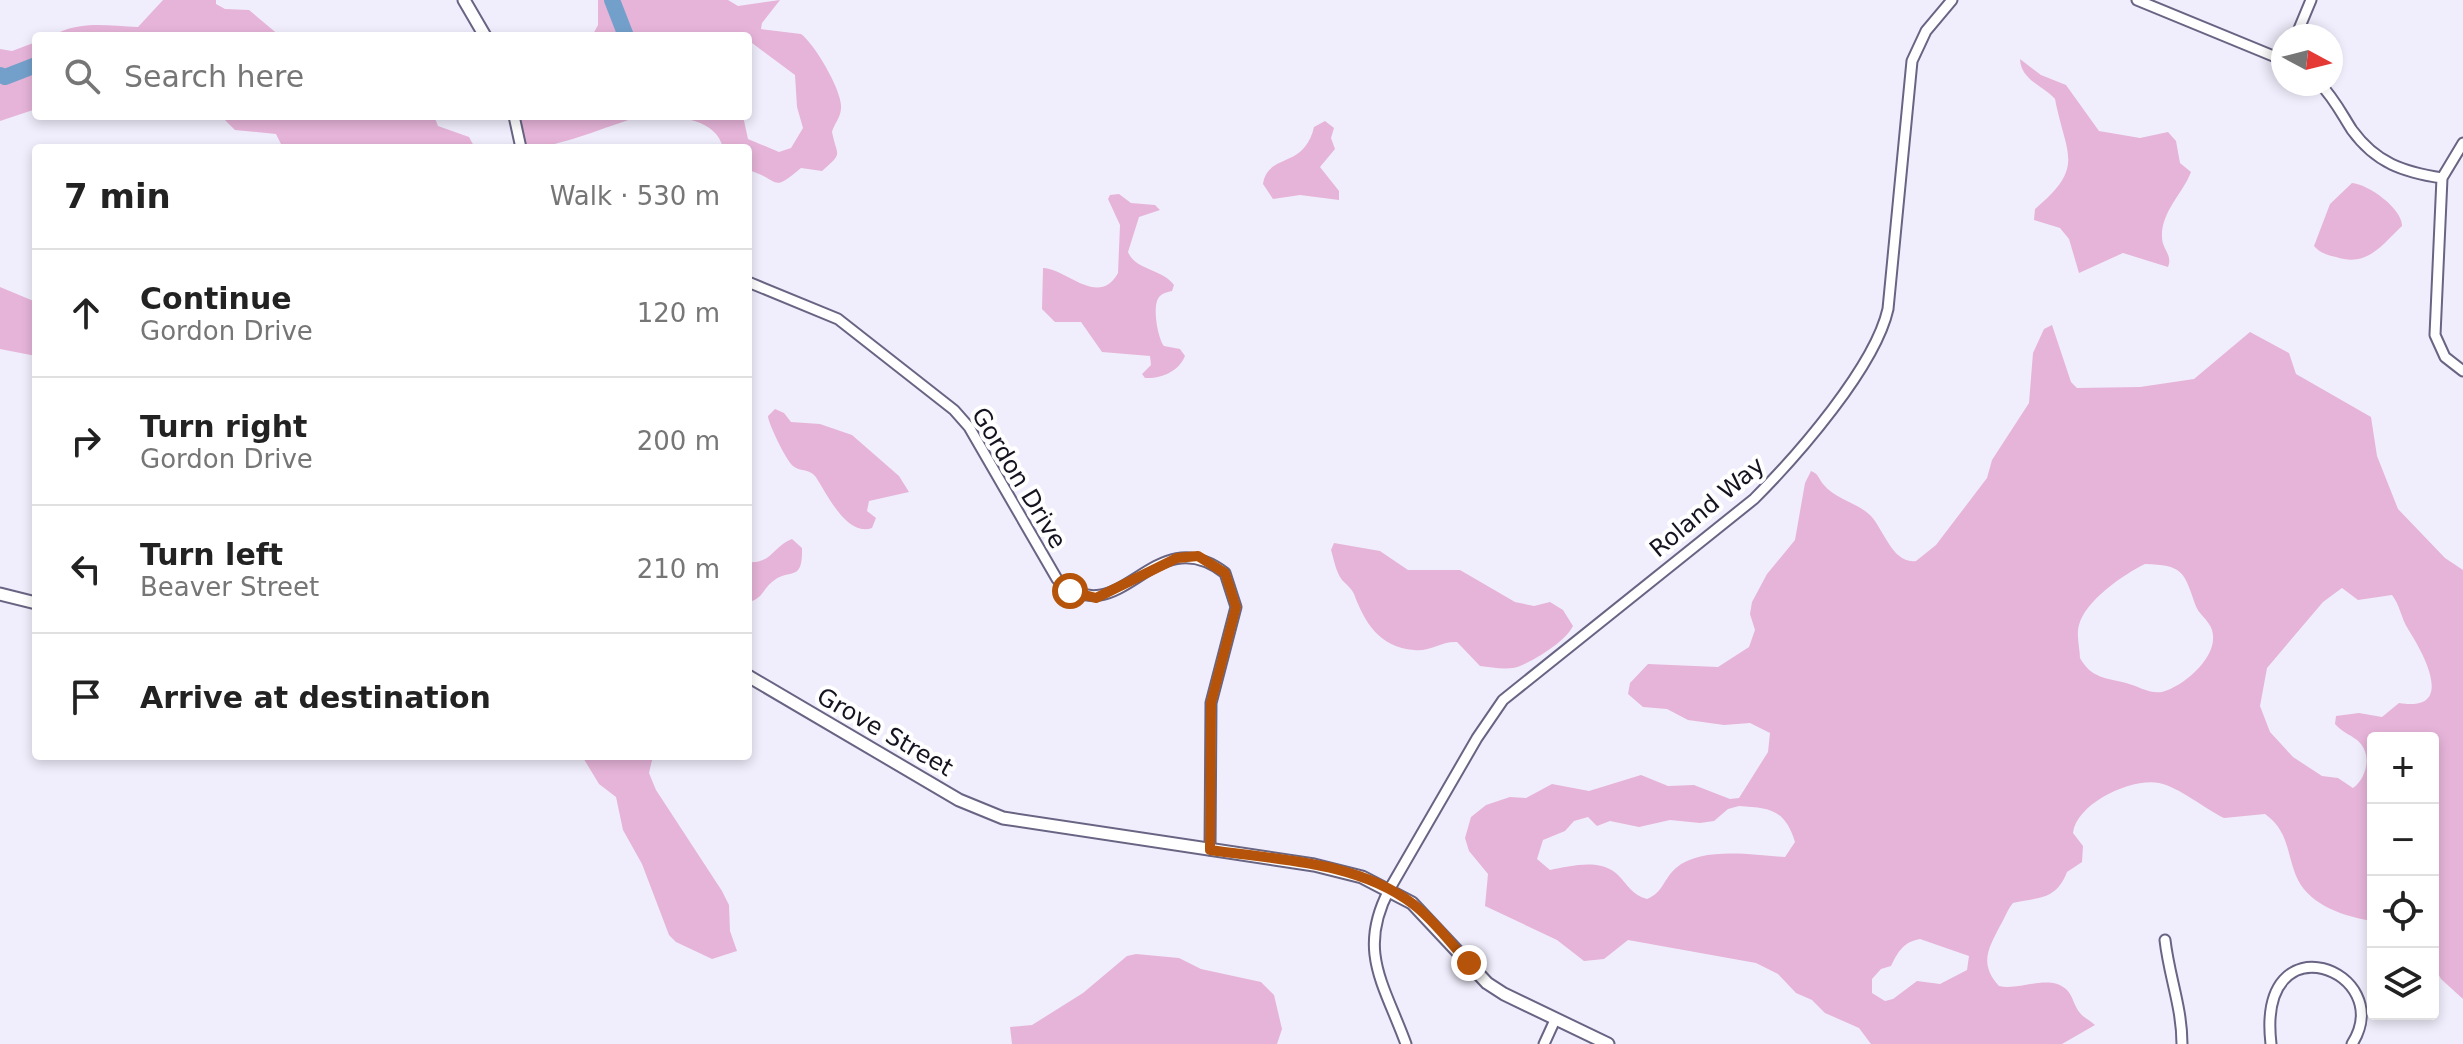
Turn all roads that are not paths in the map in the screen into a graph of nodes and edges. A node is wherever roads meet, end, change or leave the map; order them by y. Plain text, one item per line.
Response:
1 (464, 0) edge
2 (1952, 0) edge
3 (2137, 0) edge
4 (2311, 0) edge
5 (2301, 24) edge
6 (483, 32) edge
7 (2271, 55) edge
8 (2332, 96) edge
9 (515, 120) edge
10 (2463, 143) edge
11 (520, 144) edge
12 (2442, 178) junction
13 (752, 283) edge
14 (2463, 371) edge
15 (0, 594) edge
16 (32, 602) edge
17 (752, 678) edge
18 (1210, 850) junction
19 (1389, 890) junction
20 (2165, 940) dead end
21 (1555, 1020) junction
22 (1406, 1044) edge
23 (1544, 1044) edge
24 (1608, 1044) edge
25 (2182, 1044) edge
26 (2271, 1044) edge
27 (2352, 1044) edge

1 - 6 street
2 - 19 street, Roland Way
3 - 7 street
4 - 5 street
8 - 12 street
9 - 11 street
10 - 12 street
12 - 14 street
13 - 18 street, Gordon Drive
15 - 16 street
17 - 18 street, Grove Street
18 - 19 street, Grove Street
19 - 21 street, Grove Street
19 - 22 street, Roland Way
20 - 25 street
21 - 23 street
21 - 24 street, Grove Street
26 - 27 street

